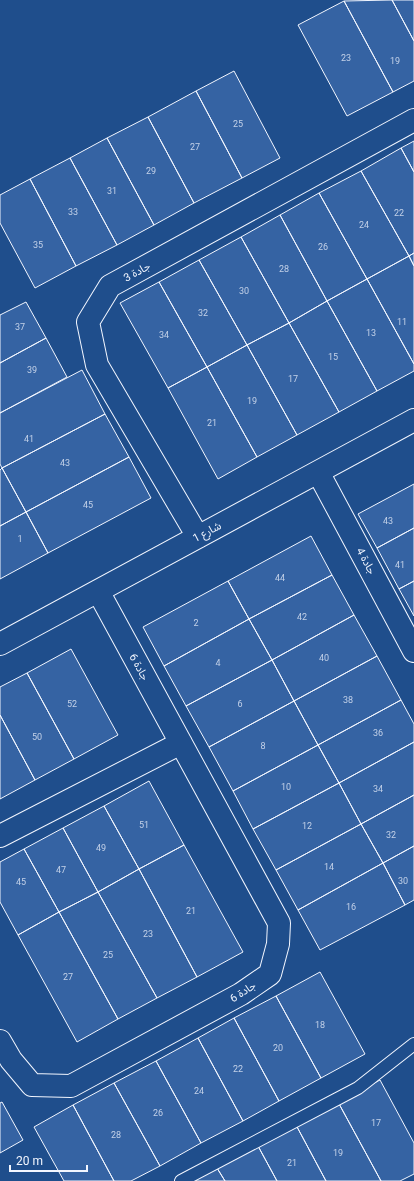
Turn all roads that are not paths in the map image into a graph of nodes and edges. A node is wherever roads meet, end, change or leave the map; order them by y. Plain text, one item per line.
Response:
1 (414, 120) edge
2 (414, 420) edge
3 (318, 472) junction
4 (198, 537) junction
5 (98, 591) junction
6 (0, 644) edge
7 (414, 651) edge
8 (181, 743) junction
9 (0, 836) edge
10 (0, 1041) edge
11 (414, 1044) edge
12 (181, 1181) edge

1 - 4 street, جادة 3
2 - 3 street, شارع 1
3 - 4 street, شارع 1
3 - 7 street, جادة 4
4 - 5 street, شارع 1
5 - 6 street, شارع 1
5 - 8 street, جادة 6
8 - 9 street
8 - 10 street, جادة 6
11 - 12 lane

